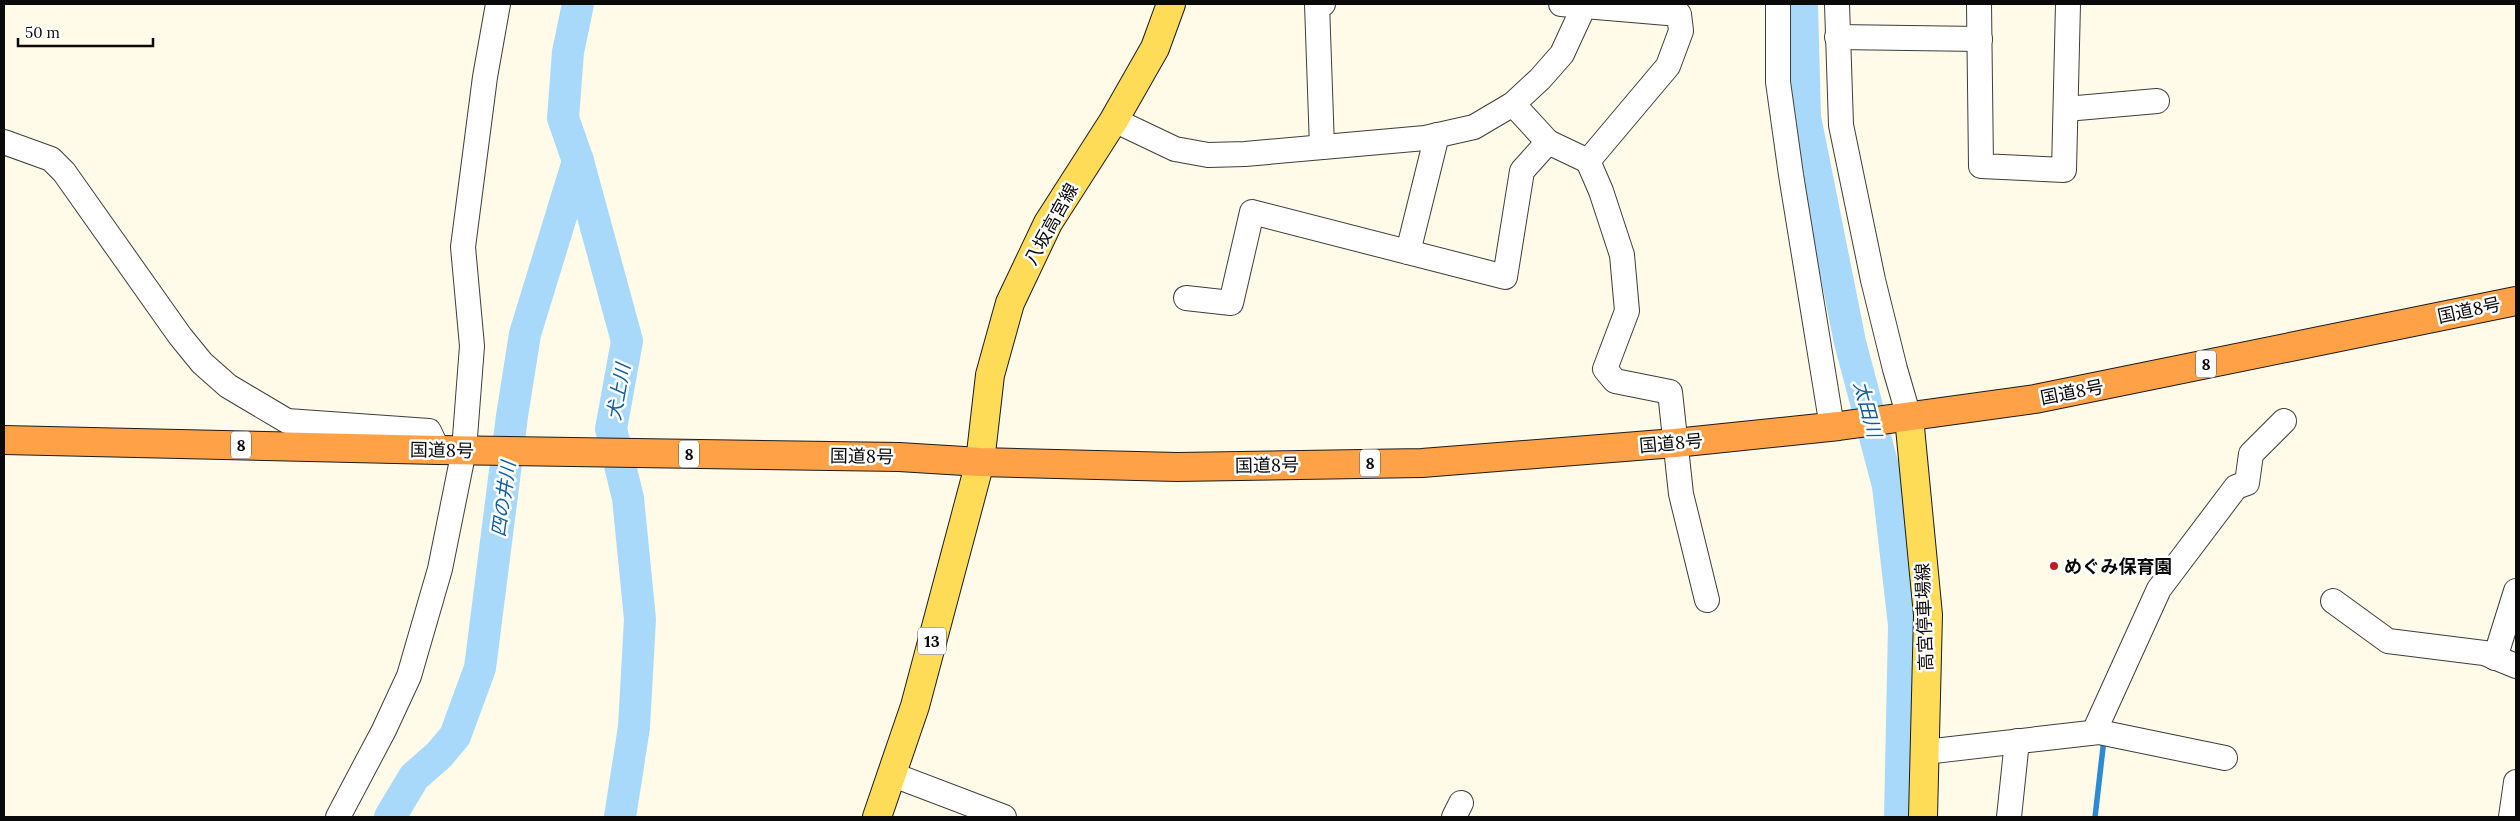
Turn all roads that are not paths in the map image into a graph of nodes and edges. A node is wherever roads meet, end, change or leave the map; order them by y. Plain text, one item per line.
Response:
1 (498, 4) edge
2 (1171, 4) edge
3 (1323, 4) edge
4 (1561, 4) edge
5 (1585, 4) edge
6 (1778, 4) edge
7 (1837, 4) edge
8 (1979, 4) edge
9 (2068, 4) edge
10 (1837, 37) junction
11 (1980, 39) junction
12 (2157, 101) dead end
13 (1512, 104) junction
14 (2066, 109) junction
15 (1114, 120) junction
16 (1437, 135) junction
17 (4, 142) edge
18 (1548, 142) junction
19 (1322, 147) junction
20 (1588, 161) junction
21 (1408, 252) junction
22 (1186, 298) dead end
23 (2516, 301) edge
24 (1902, 417) junction
25 (2284, 421) dead end
26 (1836, 427) junction
27 (4, 440) edge
28 (1675, 443) junction
29 (460, 450) junction
30 (980, 462) junction
31 (2516, 591) edge
32 (1707, 600) dead end
33 (2333, 601) dead end
34 (2506, 662) edge
35 (2094, 732) junction
36 (2016, 749) junction
37 (1925, 752) junction
38 (2225, 758) dead end
39 (891, 774) junction
40 (2516, 782) edge
41 (338, 817) edge
42 (878, 817) edge
43 (1004, 817) edge
44 (1923, 817) edge
45 (2009, 817) edge
46 (2511, 817) edge

1 - 29 street
2 - 15 main road, 八坂高宮線
3 - 19 street
4 - 5 street
5 - 13 street
5 - 20 street
6 - 26 street
7 - 10 street
8 - 11 street
9 - 14 street
10 - 11 street
10 - 24 street
11 - 14 street
12 - 14 street
13 - 16 street
13 - 18 street
15 - 19 street
15 - 30 main road, 八坂高宮線
16 - 19 street
16 - 21 street
17 - 29 street
18 - 20 street
18 - 21 street
20 - 28 street
21 - 22 street
23 - 24 highway, 国道8号 / 8
24 - 26 highway, 国道8号 / 8
24 - 37 main road, 高宮停車場線
25 - 35 street
26 - 28 highway, 国道8号 / 8
27 - 29 highway, 国道8号 / 8
28 - 30 highway, 国道8号 / 8
28 - 32 street
29 - 30 highway, 国道8号 / 8
29 - 41 street
30 - 39 main road, 13
31 - 34 street
33 - 34 street
35 - 36 street
35 - 38 street
36 - 37 street
36 - 45 street
37 - 44 main road, 高宮停車場線
39 - 42 main road, 13
39 - 43 street
40 - 46 street

